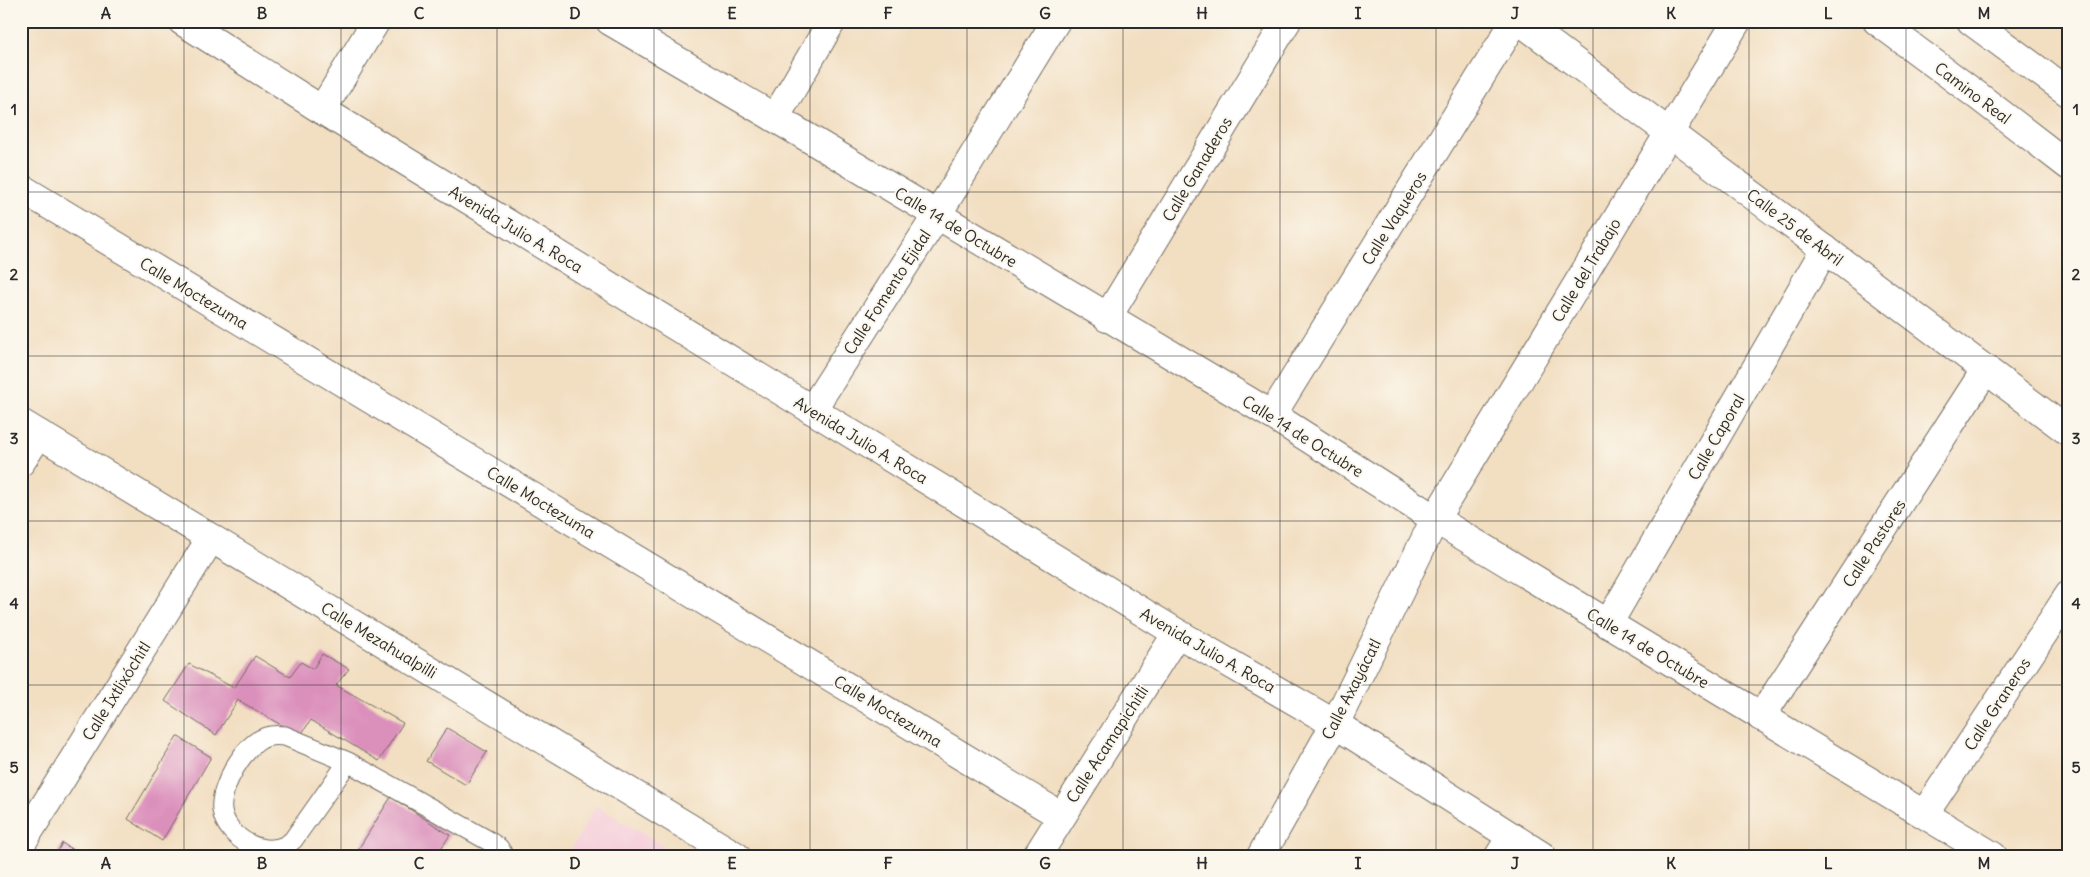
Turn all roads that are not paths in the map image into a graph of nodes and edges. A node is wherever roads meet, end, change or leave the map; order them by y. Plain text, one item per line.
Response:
1 (182, 21) edge
2 (376, 21) edge
3 (610, 21) edge
4 (832, 21) edge
5 (1056, 21) edge
6 (1287, 21) edge
7 (1515, 21) edge
8 (1520, 21) edge
9 (1738, 21) edge
10 (1876, 21) edge
11 (1971, 21) edge
12 (2069, 93) edge
13 (322, 110) junction
14 (775, 118) junction
15 (1669, 132) junction
16 (2069, 166) edge
17 (21, 188) edge
18 (937, 215) junction
19 (1824, 249) junction
20 (1107, 318) junction
21 (1986, 369) junction
22 (812, 410) junction
23 (1272, 415) junction
24 (30, 429) edge
25 (2069, 432) edge
26 (21, 462) edge
27 (1434, 519) junction
28 (211, 538) junction
29 (2069, 595) edge
30 (1608, 624) junction
31 (1178, 633) junction
32 (1761, 718) junction
33 (1335, 724) junction
34 (348, 762) junction
35 (1925, 813) junction
36 (1061, 816) junction
37 (21, 844) edge
38 (1505, 846) edge
39 (504, 856) edge
40 (736, 856) edge
41 (1037, 856) edge
42 (1262, 856) edge
43 (1542, 856) edge
44 (1993, 856) edge

1 - 13 street, Avenida Julio A. Roca
2 - 13 street
3 - 14 street, Calle 14 de Octubre
4 - 14 street
5 - 18 street, Calle Fomento Ejidal
6 - 20 street, Calle Ganaderos
7 - 23 street, Calle Vaqueros
8 - 15 street, Calle 25 de Abril
9 - 15 street, Calle del Trabajo
10 - 16 street, Camino Real
11 - 12 street
13 - 22 street, Avenida Julio A. Roca
14 - 18 street, Calle 14 de Octubre
15 - 19 street, Calle 25 de Abril
15 - 27 street, Calle del Trabajo
17 - 36 street, Calle Moctezuma
18 - 20 street, Calle 14 de Octubre
18 - 22 street, Calle Fomento Ejidal
19 - 21 street, Calle 25 de Abril
19 - 30 street, Calle Caporal
20 - 23 street, Calle 14 de Octubre
21 - 25 street, Calle 25 de Abril
21 - 32 street, Calle Pastores
22 - 31 street, Avenida Julio A. Roca
23 - 27 street, Calle 14 de Octubre
24 - 26 street
24 - 28 street, Calle Mezahualpilli
27 - 30 street, Calle 14 de Octubre
27 - 33 street, Calle Axayácatl
28 - 37 street, Calle Ixtlixóchitl
28 - 40 street, Calle Mezahualpilli
29 - 35 street, Calle Graneros
30 - 32 street, Calle 14 de Octubre
31 - 33 street, Avenida Julio A. Roca
31 - 36 street, Calle Acamapichitli
32 - 35 street, Calle 14 de Octubre
33 - 38 street, Avenida Julio A. Roca
33 - 42 street, Calle Axayácatl
34 - 34 lane
34 - 39 lane
35 - 44 street, Calle 14 de Octubre
36 - 41 street, Calle Acamapichitli
38 - 43 street, Avenida Julio A. Roca

